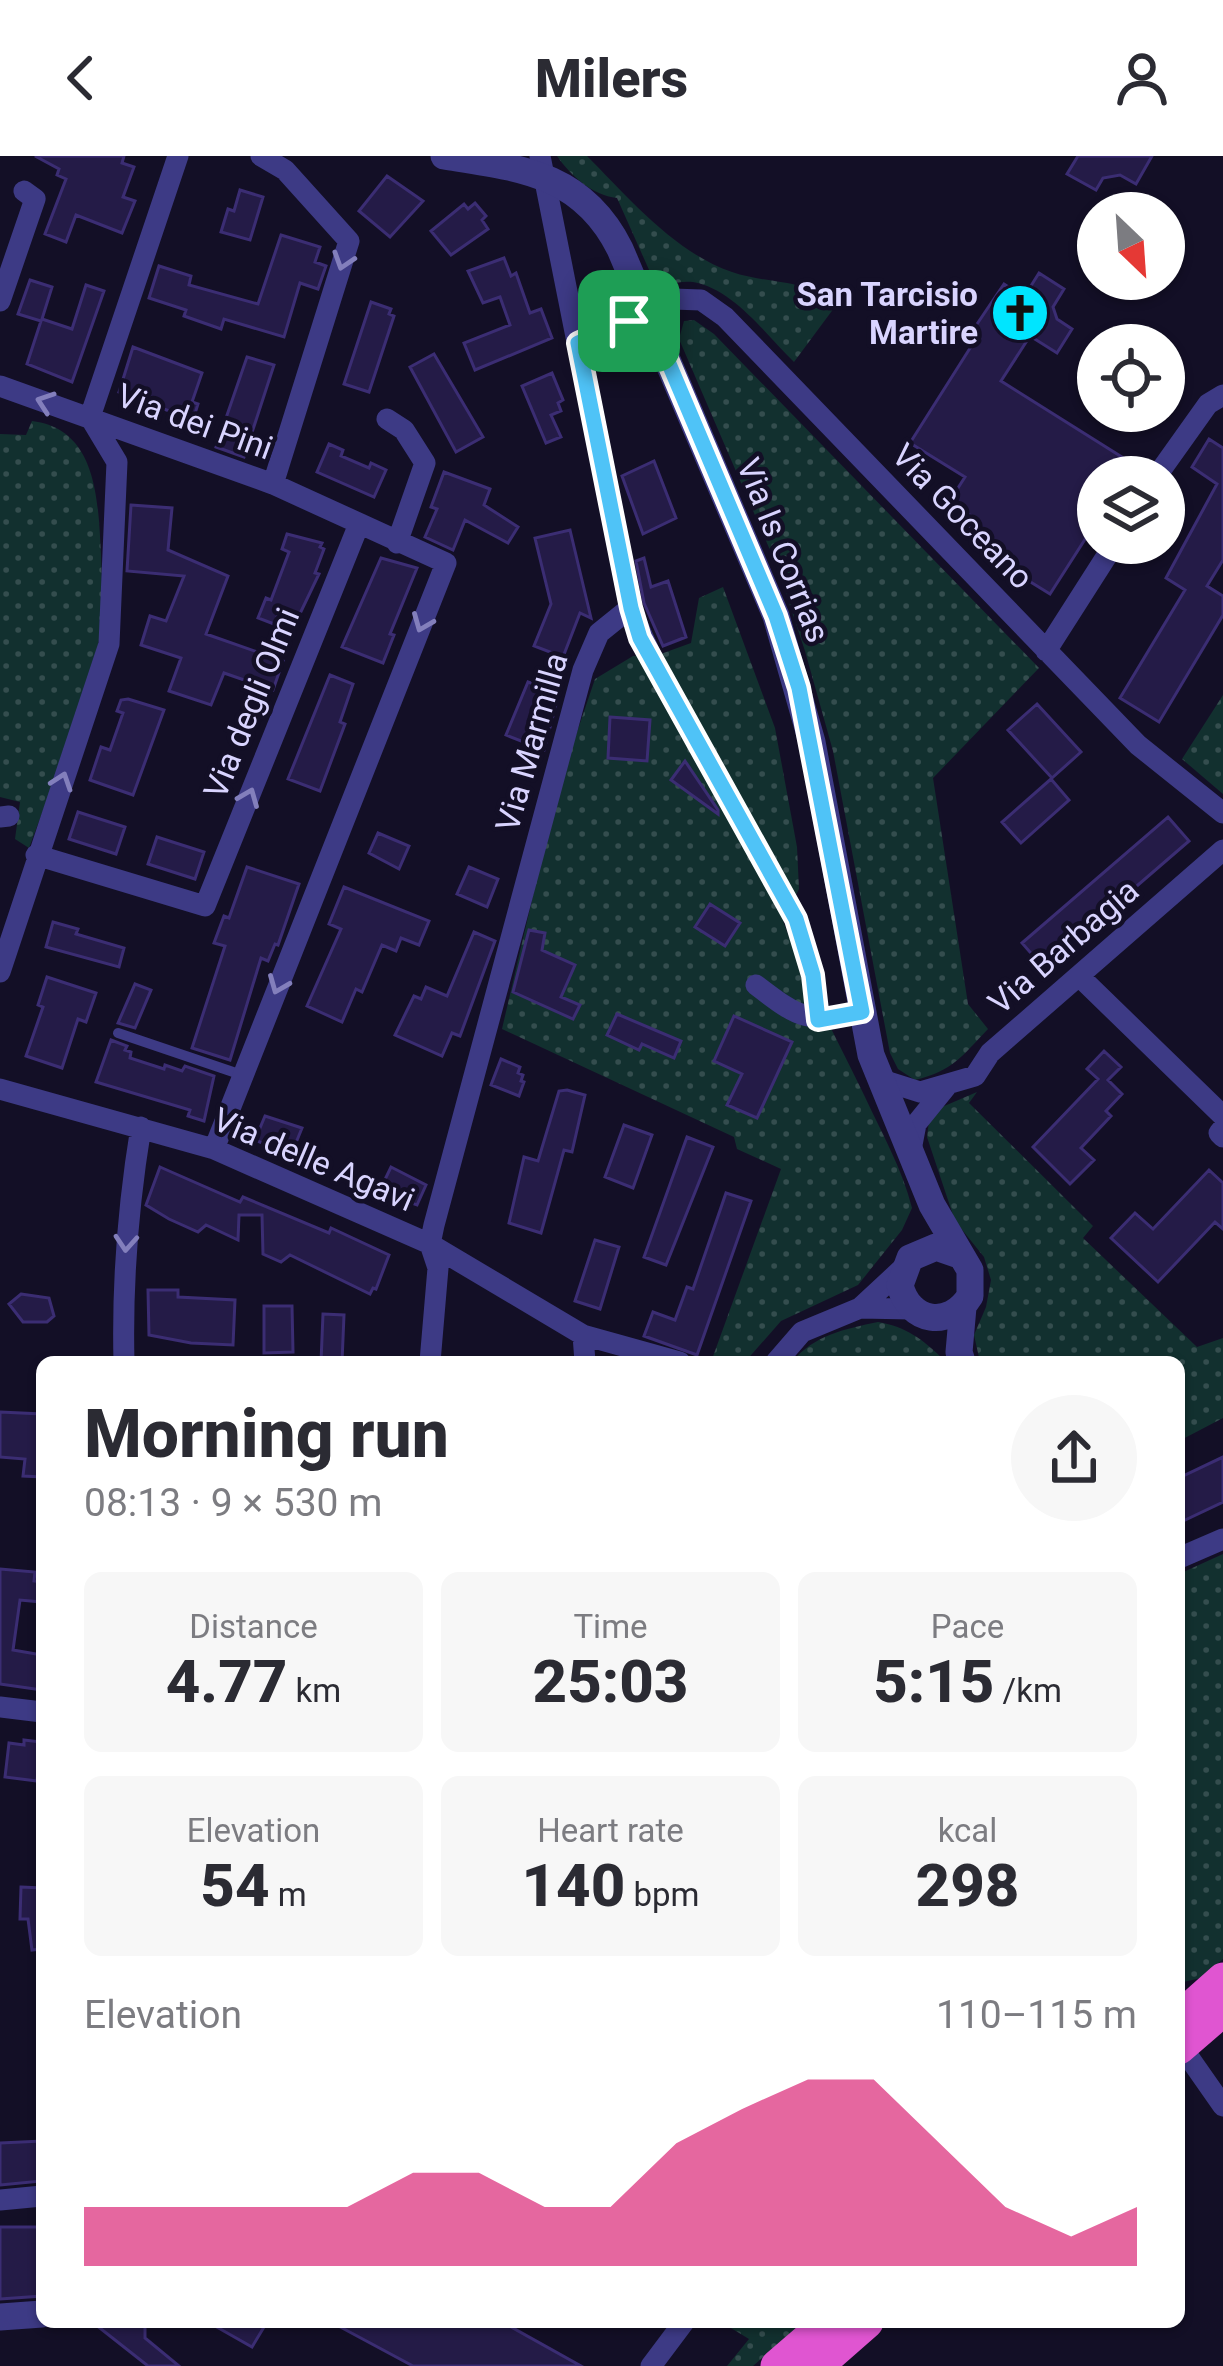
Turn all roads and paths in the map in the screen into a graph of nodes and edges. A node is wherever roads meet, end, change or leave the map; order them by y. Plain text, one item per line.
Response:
1 (178, 156) edge
2 (261, 156) edge
3 (444, 156) edge
4 (289, 163) edge
5 (539, 169) edge
6 (24, 191) dead end
7 (1, 291) edge
8 (647, 312) junction
9 (578, 343) junction
10 (0, 386) edge
11 (1223, 394) edge
12 (90, 417) junction
13 (387, 419) dead end
14 (1171, 456) edge
15 (273, 484) junction
16 (358, 524) junction
17 (398, 543) junction
18 (1101, 564) edge
19 (631, 608) junction
20 (1046, 651) junction
21 (1223, 813) edge
22 (1223, 850) edge
23 (36, 855) junction
24 (0, 972) edge
25 (1080, 976) junction
26 (756, 985) dead end
27 (862, 1012) junction
28 (818, 1020) junction
29 (118, 1033) dead end
30 (242, 1075) junction
31 (879, 1079) junction
32 (947, 1087) junction
33 (0, 1089) edge
34 (1223, 1116) edge
35 (141, 1127) junction
36 (214, 1149) junction
37 (911, 1150) junction
38 (932, 1205) junction
39 (430, 1244) junction
40 (959, 1255) junction
41 (911, 1260) junction
42 (963, 1306) junction
43 (860, 1308) junction
44 (919, 1313) junction
45 (583, 1335) junction
46 (124, 1356) edge
47 (431, 1356) edge
48 (585, 1356) edge
49 (658, 1356) edge
50 (781, 1356) edge
51 (960, 1356) edge
52 (961, 1356) edge
53 (1223, 1539) edge
54 (1185, 1555) edge
55 (0, 1707) edge
56 (36, 1711) edge
57 (1223, 1979) edge
58 (1223, 2010) edge
59 (1185, 2022) edge
60 (1185, 2024) edge
61 (1185, 2034) edge
62 (1223, 2106) edge
63 (36, 2197) edge
64 (0, 2200) edge
65 (36, 2314) edge
66 (0, 2317) edge
67 (679, 2328) edge
68 (821, 2328) edge
69 (860, 2328) edge
70 (650, 2366) edge
71 (777, 2366) edge
72 (817, 2366) edge

1 - 12 street, Via dei Pini
2 - 4 street
3 - 5 street
4 -> 15 street
5 - 8 street, Via Is Corrias
5 - 9 street
6 - 7 street
8 - 9 street
8 - 20 street, Via Goceano
8 - 27 street, Via Is Corrias
9 - 19 street
12 -> 10 street
11 - 14 street
12 - 15 street, Via dei Pini
23 -> 12 street
13 - 17 street
15 - 16 street, Via dei Pini
16 - 17 street, Via dei Pini
23 -> 16 street, Via degli Olmi
17 -> 30 street
18 - 20 street
19 - 28 street
19 - 39 street, Via Marmilla
20 - 21 street, Via Goceano
22 - 25 street, Via Barbagia
23 - 24 street
25 - 32 street, Via Barbagia
25 - 34 street
26 - 28 street
27 - 28 street
27 - 31 street, Via Is Corrias
29 - 30 lane
30 - 36 street
31 - 32 street
31 - 37 street, Via Is Corrias
32 - 37 street, Via Barbagia
33 - 35 street, Via delle Agavi
35 - 36 street, Via delle Agavi
35 -> 46 street
36 - 39 street, Via delle Agavi
37 - 38 street, Via Is Corrias
38 - 40 street, Via Is Corrias
38 - 41 street
39 - 45 street, Via delle Agavi
39 - 47 street, Via Marmilla
40 - 41 street
40 - 42 street
41 - 43 street
41 - 44 street
42 - 44 street
42 - 52 street
43 - 44 street
43 - 50 street
44 - 51 street
45 - 48 street
45 - 49 street, Via delle Agavi
53 - 54 street
55 - 56 street
57 - 59 highway
58 - 60 highway
61 - 62 street
63 - 64 street
65 - 66 street
67 - 70 street
68 - 71 highway
69 - 72 highway

